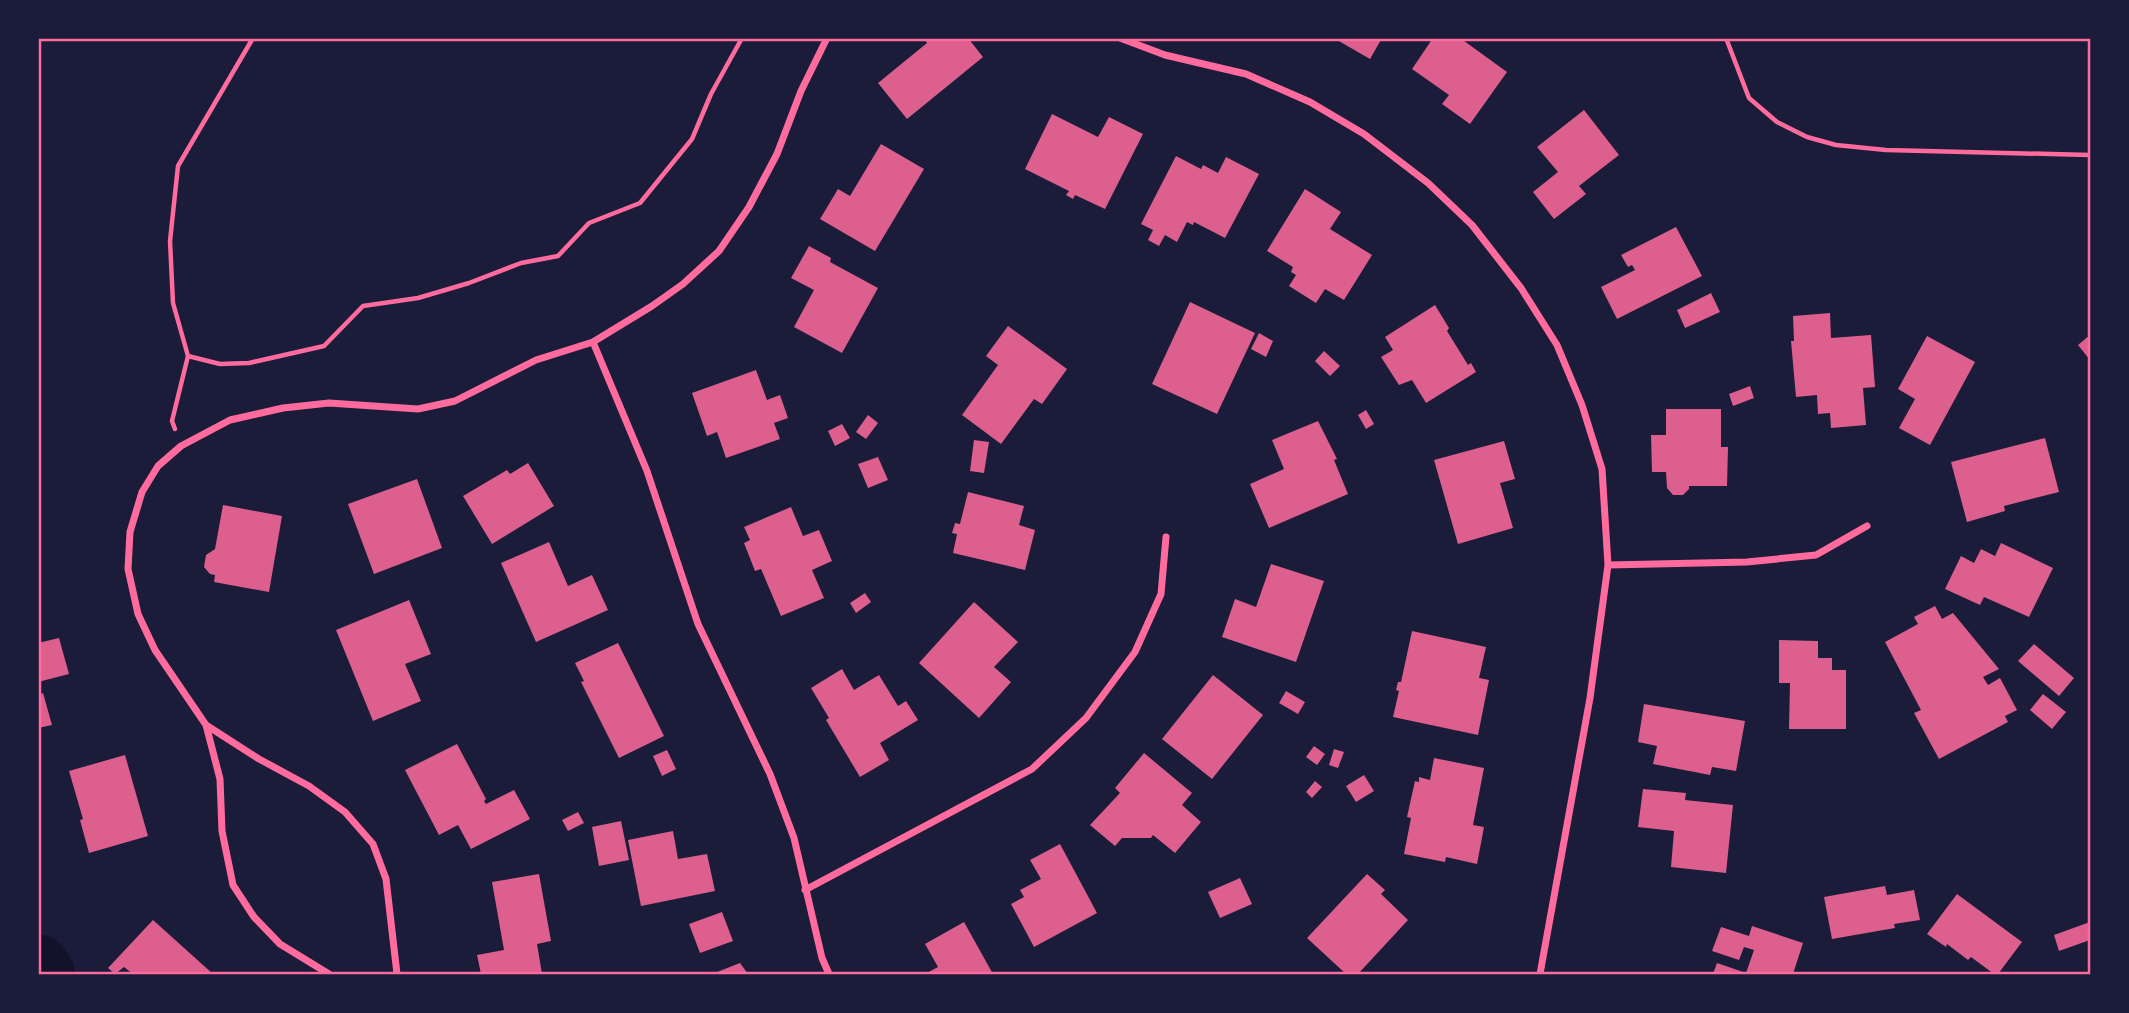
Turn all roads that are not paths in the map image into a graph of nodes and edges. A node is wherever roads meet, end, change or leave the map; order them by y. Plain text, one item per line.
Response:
1 (827, 38) edge
2 (1119, 38) edge
3 (593, 342) junction
4 (1867, 526) dead end
5 (1166, 537) dead end
6 (1608, 565) junction
7 (206, 725) junction
8 (806, 890) junction
9 (329, 975) edge
10 (397, 975) edge
11 (830, 975) edge
12 (1541, 975) edge

1 - 3 street
2 - 6 street
3 - 7 street
3 - 8 street
4 - 6 street
5 - 8 street
6 - 12 street
7 - 9 street
7 - 10 street
8 - 11 street

